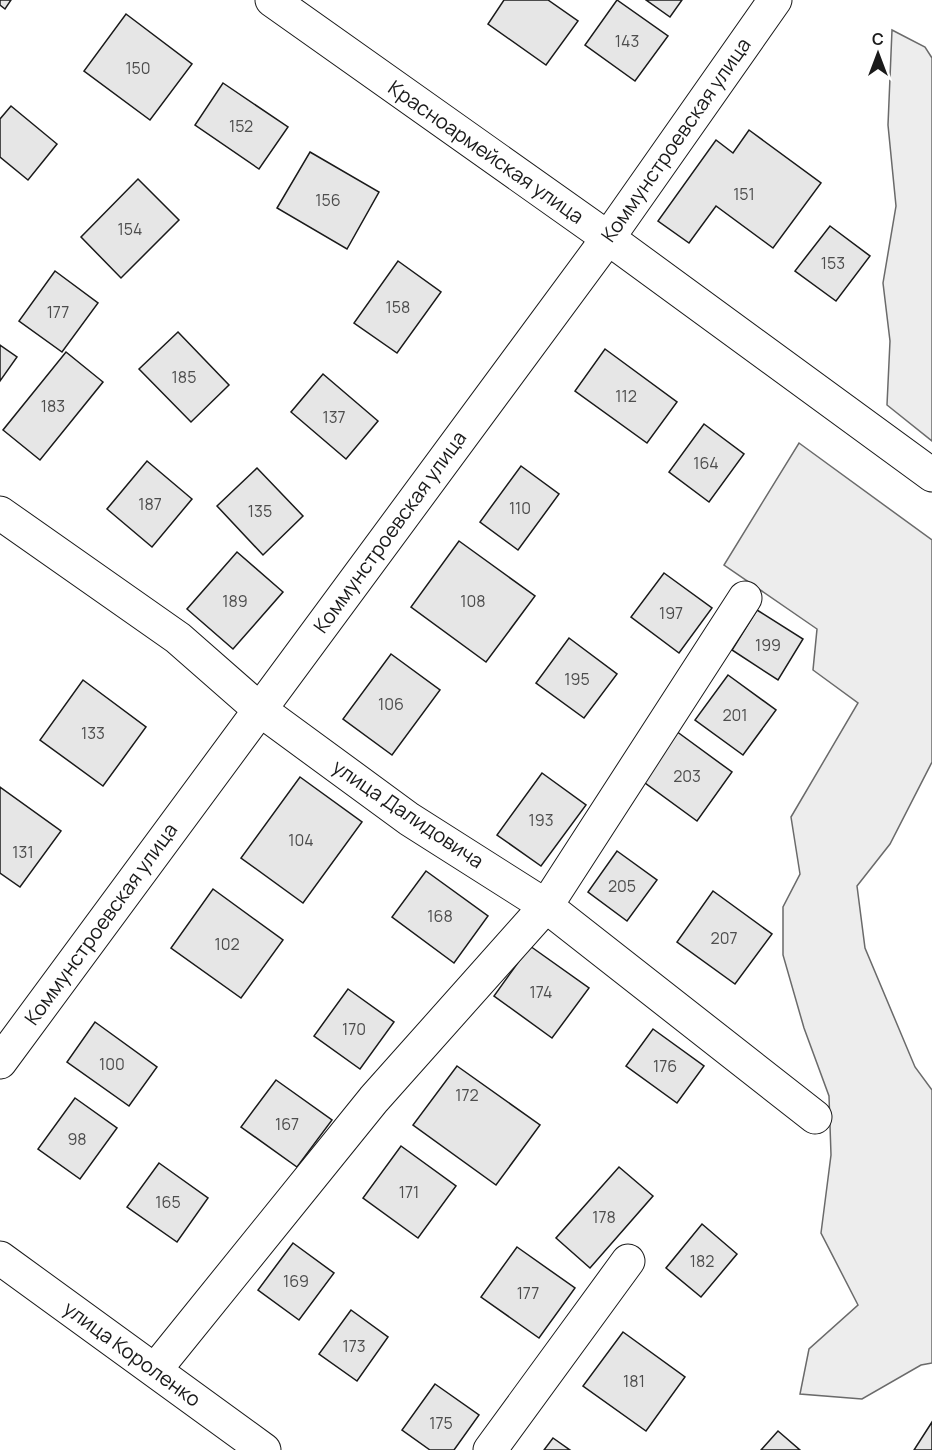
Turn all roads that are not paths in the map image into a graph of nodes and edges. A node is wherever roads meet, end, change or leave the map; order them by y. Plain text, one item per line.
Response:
1 (272, 0) edge
2 (775, 0) edge
3 (608, 238) junction
4 (932, 475) edge
5 (0, 513) edge
6 (746, 598) dead end
7 (259, 709) junction
8 (546, 906) junction
9 (0, 1062) edge
10 (815, 1117) dead end
11 (0, 1258) edge
12 (628, 1260) dead end
13 (155, 1370) junction
14 (264, 1450) edge
15 (490, 1450) edge

1 - 3 street, Красноармейская улица
2 - 3 street, Коммунстроевская улица
3 - 4 street, Красноармейская улица
3 - 7 street, Коммунстроевская улица
5 - 7 street, улица Далидовича
6 - 8 street
7 - 8 street, улица Далидовича
7 - 9 street, Коммунстроевская улица
8 - 10 street, улица Далидовича
8 - 13 street
11 - 13 street, улица Короленко
12 - 15 street
13 - 14 street, улица Короленко

